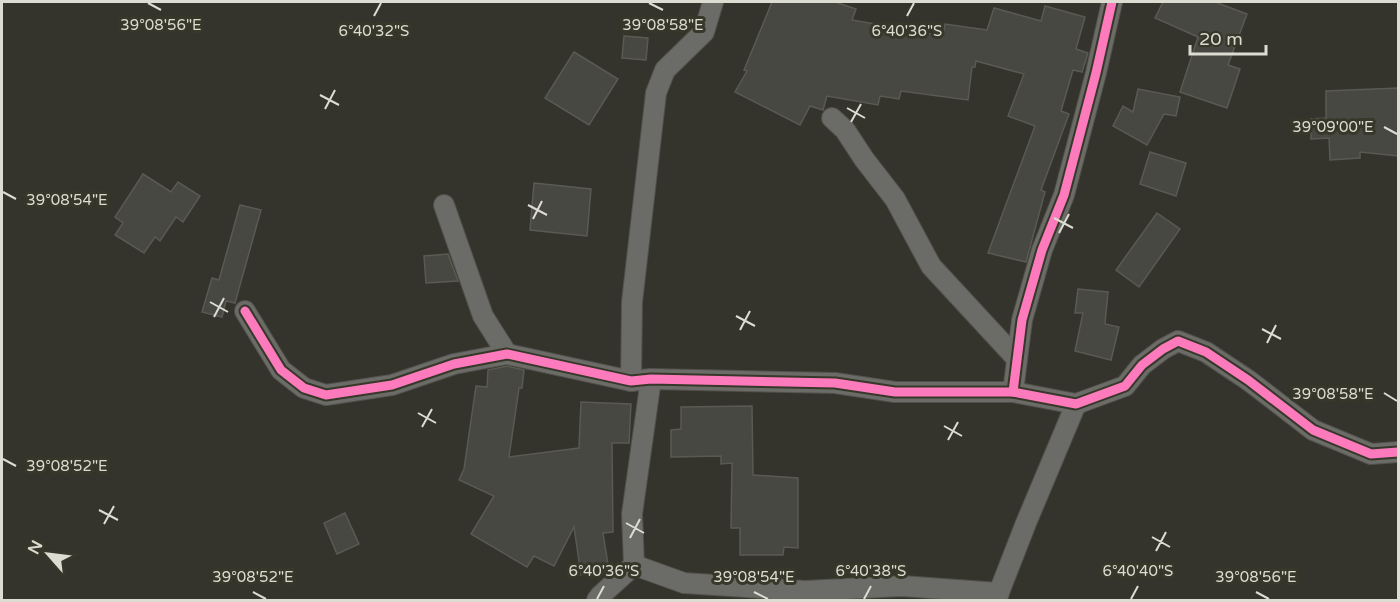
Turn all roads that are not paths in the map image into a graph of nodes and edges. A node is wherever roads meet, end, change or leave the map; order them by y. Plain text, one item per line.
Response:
1 (713, 2) edge
2 (1112, 2) edge
3 (832, 118) dead end
4 (444, 205) dead end
5 (245, 311) dead end
6 (507, 354) junction
7 (1017, 359) junction
8 (651, 380) junction
9 (631, 381) junction
10 (1013, 392) junction
11 (1076, 404) junction
12 (1398, 452) edge
13 (634, 565) junction
14 (997, 597) edge
15 (597, 600) edge

1 - 9 street
2 - 7 street
3 - 7 street
4 - 6 street
5 - 6 street
6 - 9 street
7 - 10 street
8 - 9 street
8 - 10 street
8 - 13 street
10 - 11 street
11 - 12 street
11 - 14 street
13 - 14 street
13 - 15 street

